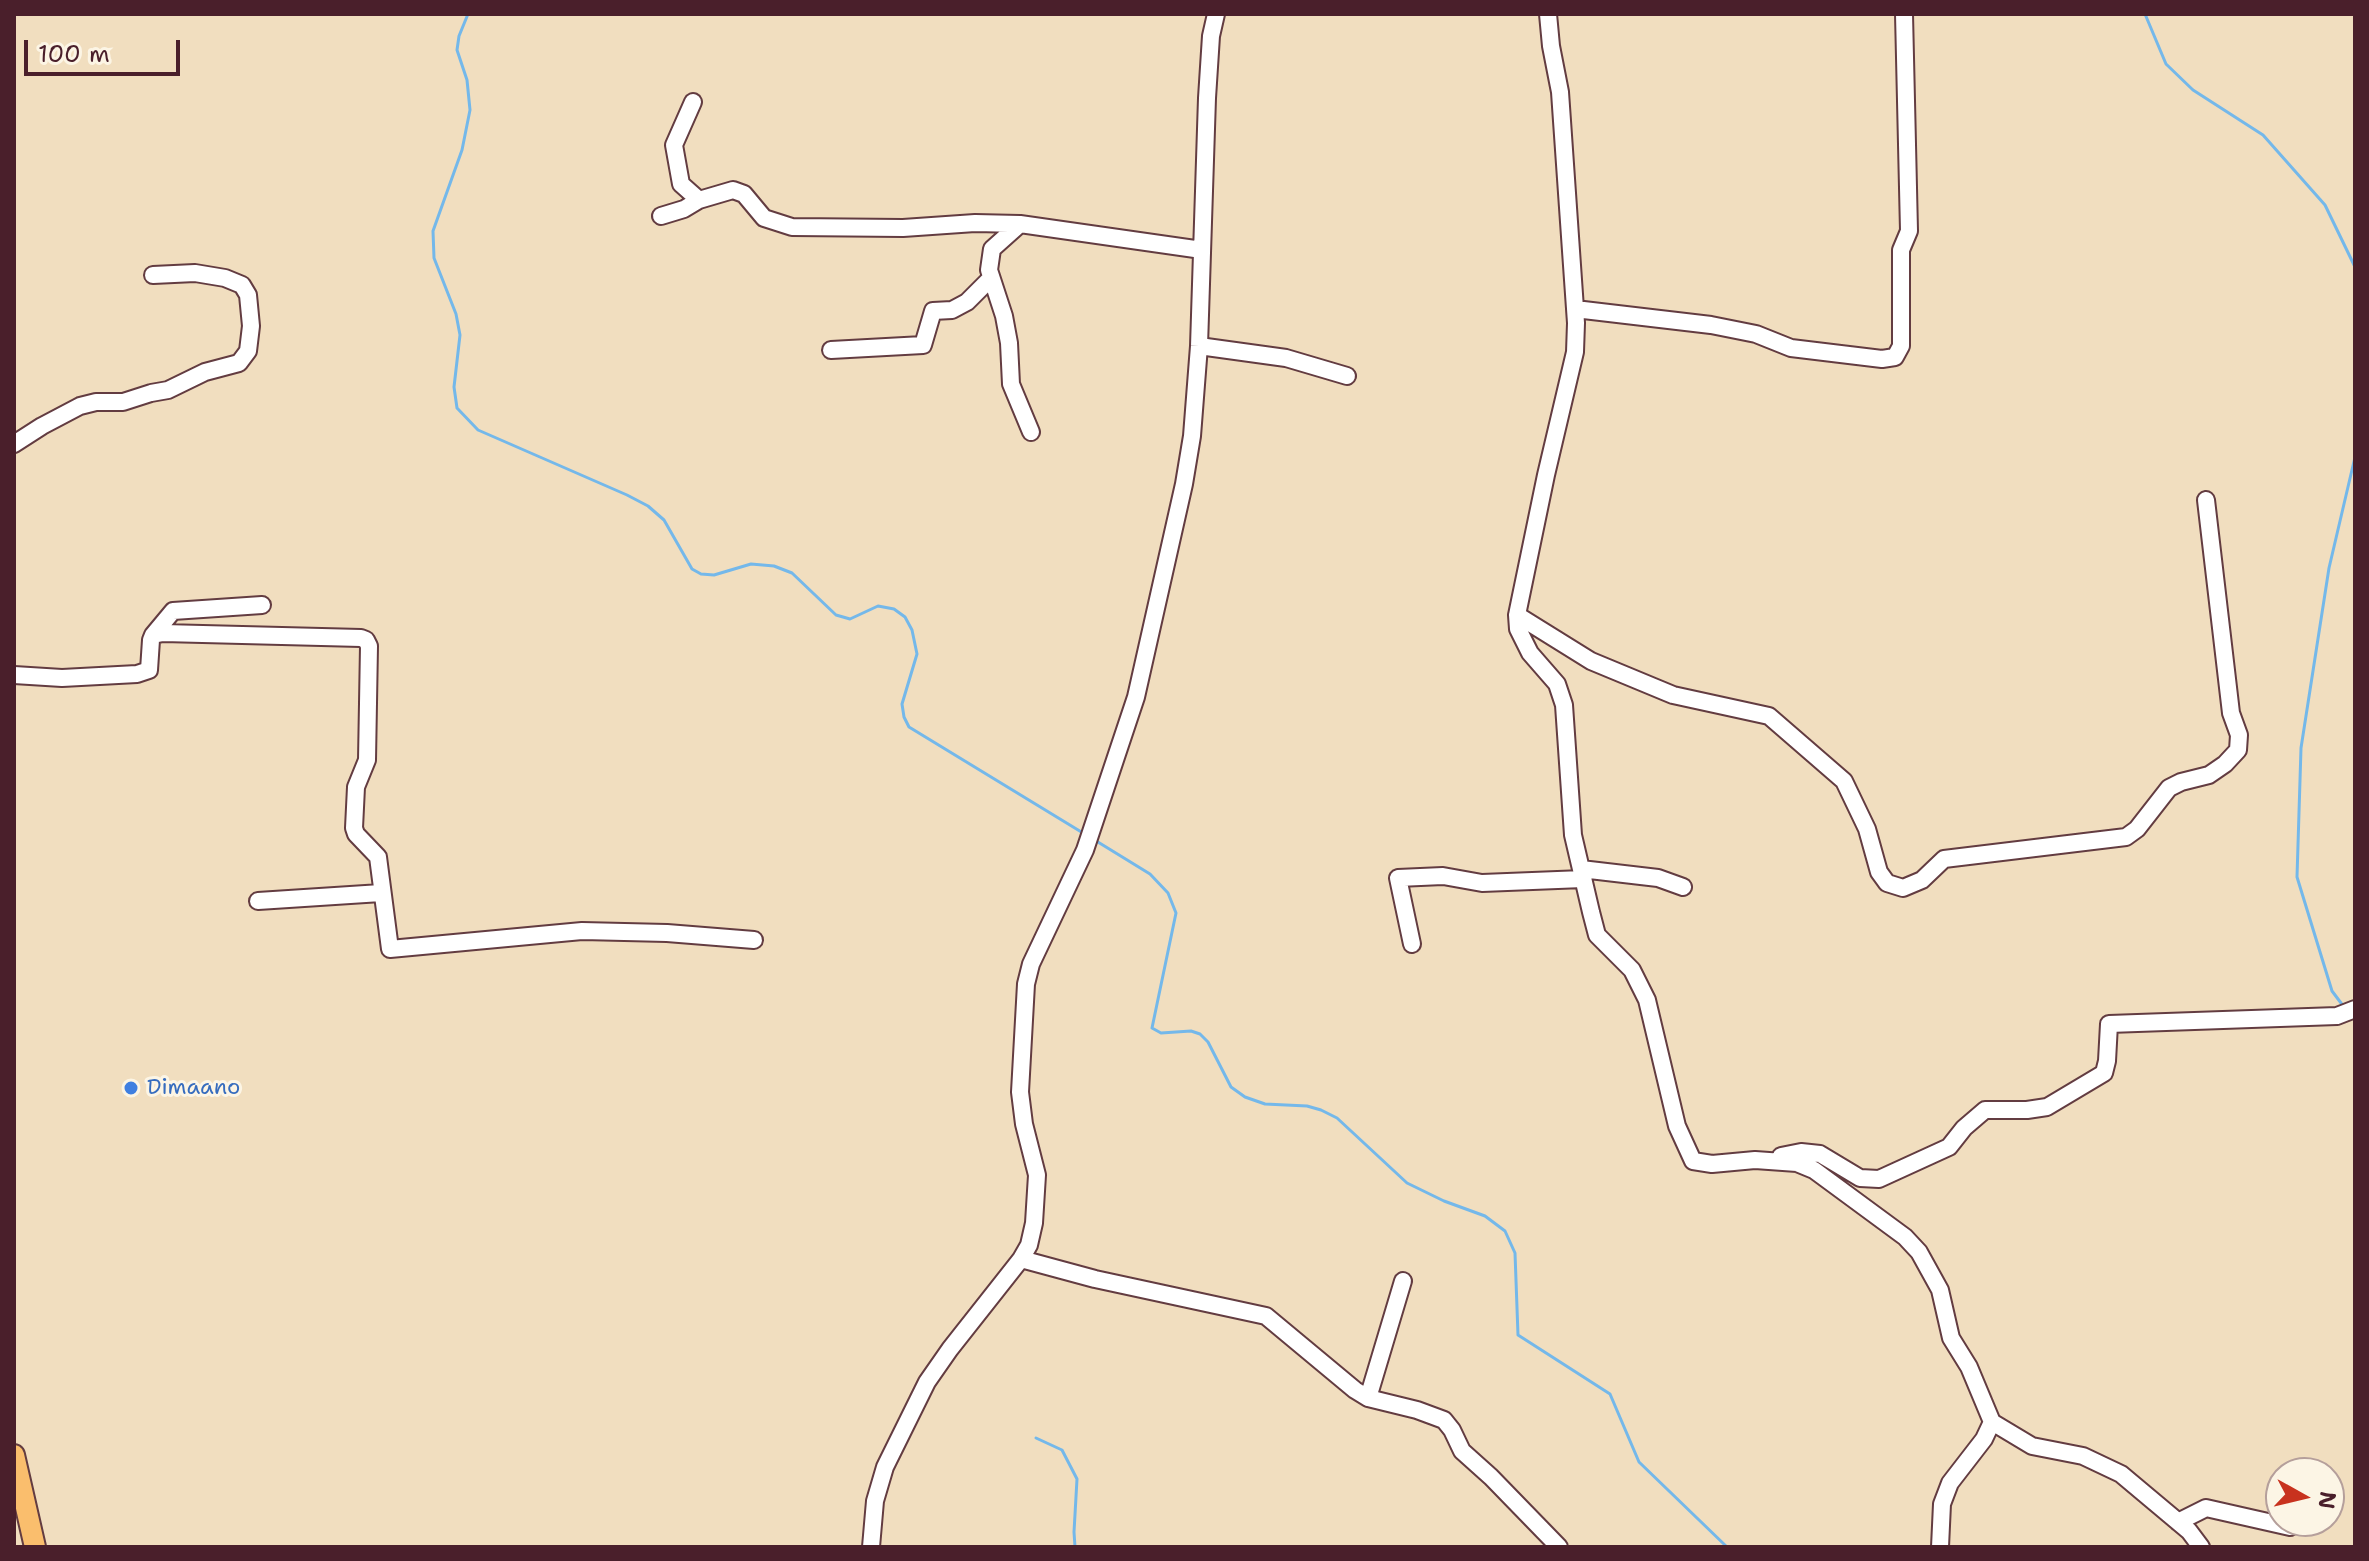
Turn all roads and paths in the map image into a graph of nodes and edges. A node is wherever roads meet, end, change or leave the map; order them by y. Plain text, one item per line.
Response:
1 (1216, 14) edge
2 (1548, 14) edge
3 (1904, 14) edge
4 (693, 102) dead end
5 (699, 200) junction
6 (661, 216) dead end
7 (1020, 224) junction
8 (1202, 250) junction
9 (153, 275) dead end
10 (991, 278) junction
11 (1575, 309) junction
12 (1199, 346) junction
13 (831, 350) dead end
14 (1347, 376) dead end
15 (1031, 432) dead end
16 (14, 444) edge
17 (2206, 500) dead end
18 (262, 605) dead end
19 (1517, 615) junction
20 (153, 635) junction
21 (14, 675) edge
22 (1582, 874) junction
23 (1683, 887) dead end
24 (381, 893) junction
25 (258, 901) dead end
26 (754, 940) dead end
27 (1412, 944) dead end
28 (2355, 1009) edge
29 (1755, 1160) junction
30 (1021, 1259) junction
31 (1403, 1281) dead end
32 (1368, 1398) junction
33 (1992, 1422) junction
34 (14, 1455) edge
35 (2265, 1521) edge
36 (2178, 1522) junction
37 (35, 1547) edge
38 (871, 1547) edge
39 (1559, 1547) edge
40 (1940, 1547) edge
41 (2201, 1547) edge

1 - 8 street
2 - 11 street
3 - 11 street
4 - 5 street
5 - 6 street
5 - 7 street
7 - 8 street
7 - 10 street
8 - 12 street
9 - 16 street
10 - 13 street
10 - 15 street
11 - 19 street
12 - 14 street
12 - 30 street
17 - 19 street
18 - 20 street
19 - 22 street
20 - 21 street
20 - 24 street
22 - 23 street
22 - 27 street
22 - 29 street
24 - 25 street
24 - 26 street
28 - 29 street
29 - 33 street
30 - 32 street
30 - 38 street
31 - 32 street
32 - 39 street
33 - 36 street
33 - 40 street
34 - 37 main road
35 - 36 street
36 - 41 street

